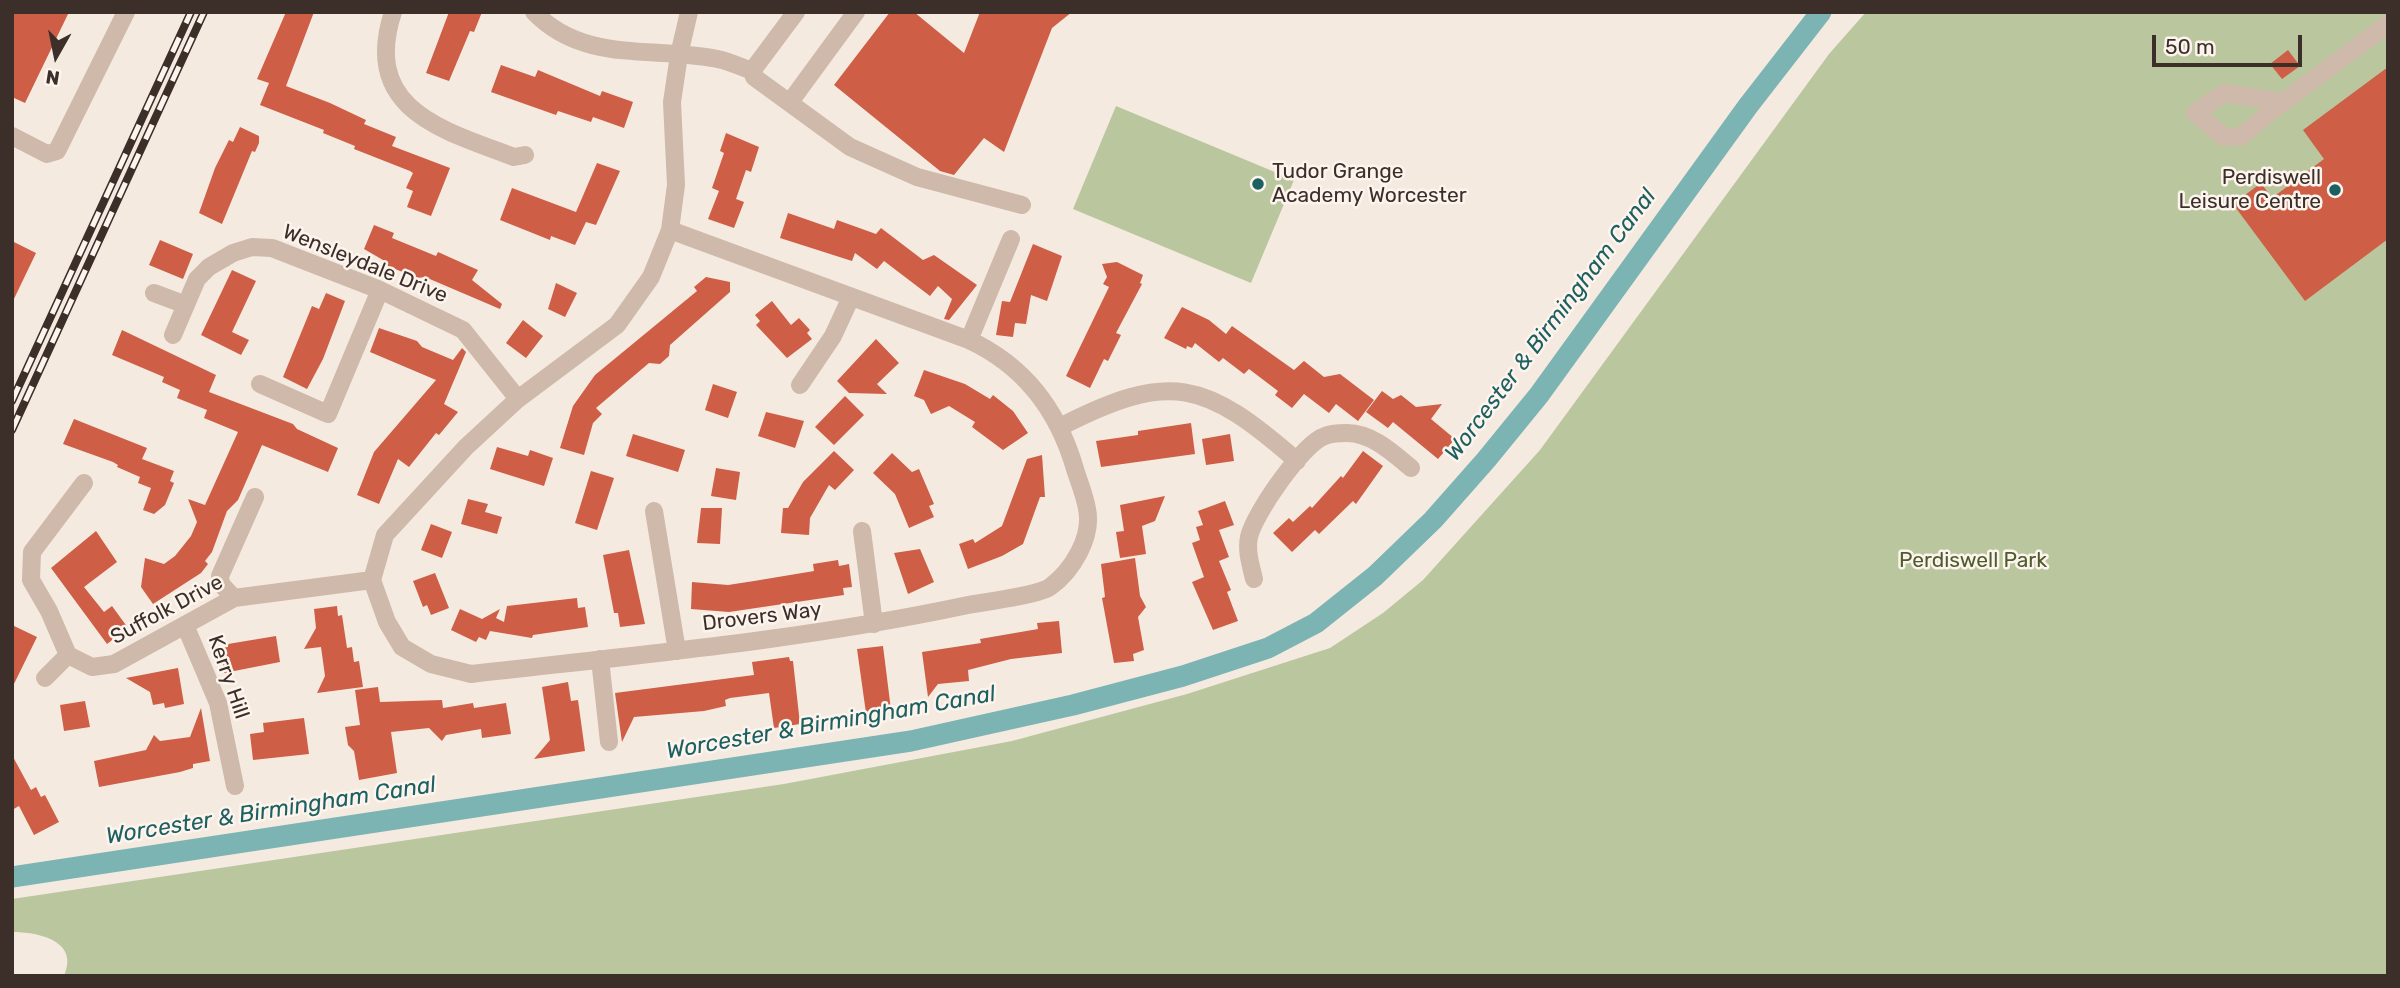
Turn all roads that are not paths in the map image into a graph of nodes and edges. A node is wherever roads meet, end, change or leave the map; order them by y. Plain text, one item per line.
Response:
1 (126, 12) edge
2 (393, 12) edge
3 (534, 12) edge
4 (689, 12) edge
5 (796, 12) edge
6 (856, 12) edge
7 (2388, 24) edge
8 (679, 55) junction
9 (752, 71) junction
10 (789, 102) junction
11 (2283, 102) dead end
12 (12, 136) edge
13 (525, 155) dead end
14 (1022, 205) dead end
15 (670, 230) junction
16 (1011, 239) dead end
17 (380, 290) junction
18 (155, 293) dead end
19 (851, 298) junction
20 (186, 305) junction
21 (173, 335) dead end
22 (969, 340) junction
23 (260, 384) dead end
24 (800, 385) dead end
25 (518, 399) junction
26 (1060, 427) junction
27 (1297, 461) junction
28 (1411, 468) dead end
29 (84, 483) dead end
30 (255, 497) dead end
31 (654, 511) dead end
32 (862, 531) dead end
33 (1254, 579) dead end
34 (372, 580) junction
35 (234, 598) junction
36 (874, 624) junction
37 (185, 625) junction
38 (677, 651) junction
39 (68, 655) junction
40 (600, 659) junction
41 (45, 678) dead end
42 (609, 742) dead end
43 (235, 786) dead end

1 - 12 street
2 - 13 street
3 - 8 street
4 - 8 street
5 - 9 street
6 - 10 street
7 - 11 street
8 - 9 street
8 - 15 street
9 - 10 street
10 - 14 street
15 - 19 street, Drovers Way
15 - 25 street
16 - 22 street
17 - 20 street, Wensleydale Drive
17 - 23 street
17 - 25 street, Wensleydale Drive
18 - 20 street
19 - 22 street, Drovers Way
19 - 24 street
20 - 21 street, Wensleydale Drive
22 - 26 street, Drovers Way
25 - 34 street
26 - 27 street
26 - 36 street, Drovers Way
27 - 28 street
27 - 33 street
29 - 39 street
30 - 35 street
31 - 38 street
32 - 36 street
34 - 35 street, Suffolk Drive
34 - 40 street, Drovers Way
35 - 37 street, Suffolk Drive
36 - 38 street, Drovers Way
37 - 39 street, Suffolk Drive
37 - 43 street, Kerry Hill
38 - 40 street, Drovers Way
39 - 41 street
40 - 42 street

